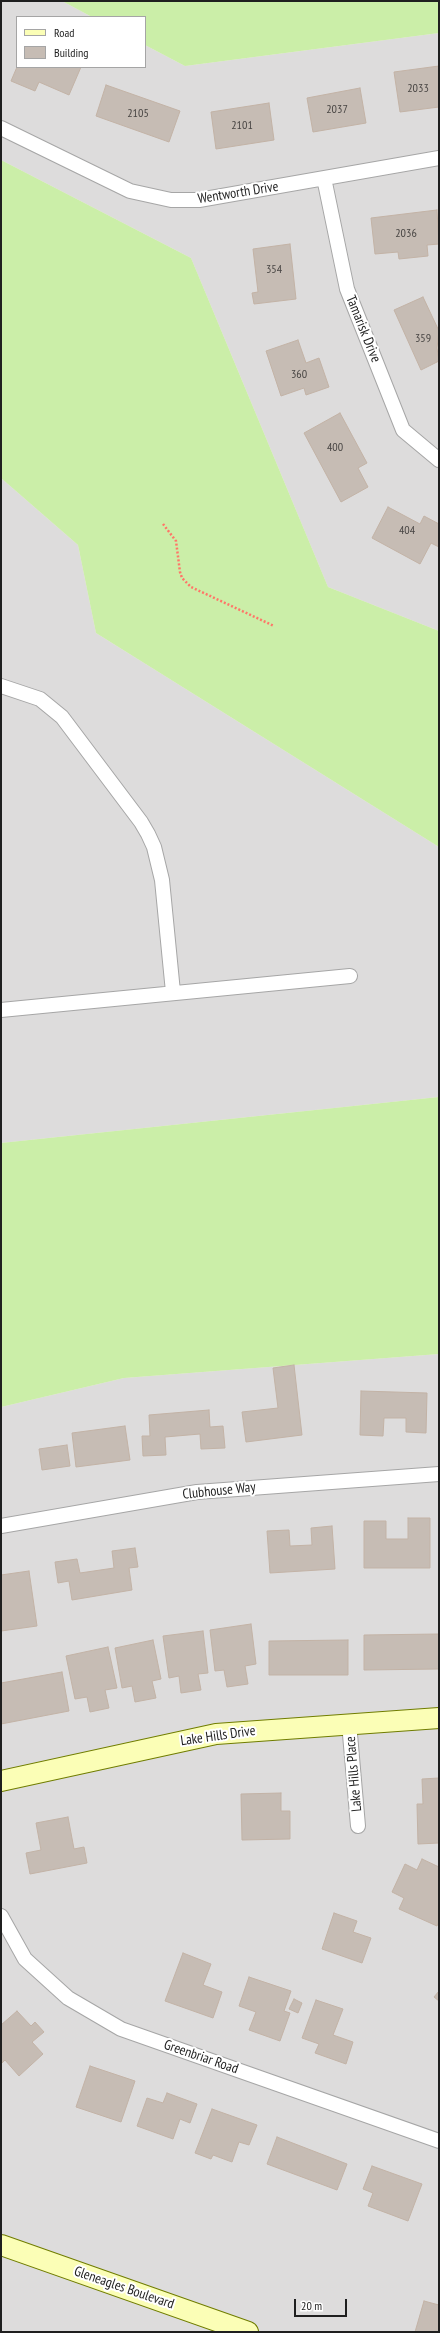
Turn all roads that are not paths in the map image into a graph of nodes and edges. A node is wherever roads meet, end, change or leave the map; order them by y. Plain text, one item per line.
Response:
1 (1, 128) edge
2 (439, 158) edge
3 (324, 178) junction
4 (439, 460) edge
5 (1, 686) edge
6 (350, 976) dead end
7 (173, 992) junction
8 (1, 1010) edge
9 (439, 1474) edge
10 (1, 1526) edge
11 (439, 1718) edge
12 (349, 1723) junction
13 (1, 1780) edge
14 (358, 1826) dead end
15 (1, 1916) edge
16 (439, 2141) edge
17 (1, 2245) edge
18 (248, 2332) edge

1 - 3 street, Wentworth Drive
2 - 3 street, Wentworth Drive
3 - 4 street, Tamarisk Drive
5 - 7 street
6 - 7 street
7 - 8 street
9 - 10 street, Clubhouse Way
11 - 12 street, Lake Hills Drive
12 - 13 street, Lake Hills Drive
12 - 14 street, Lake Hills Place
15 - 16 street, Greenbriar Road
17 - 18 street, Gleneagles Boulevard

